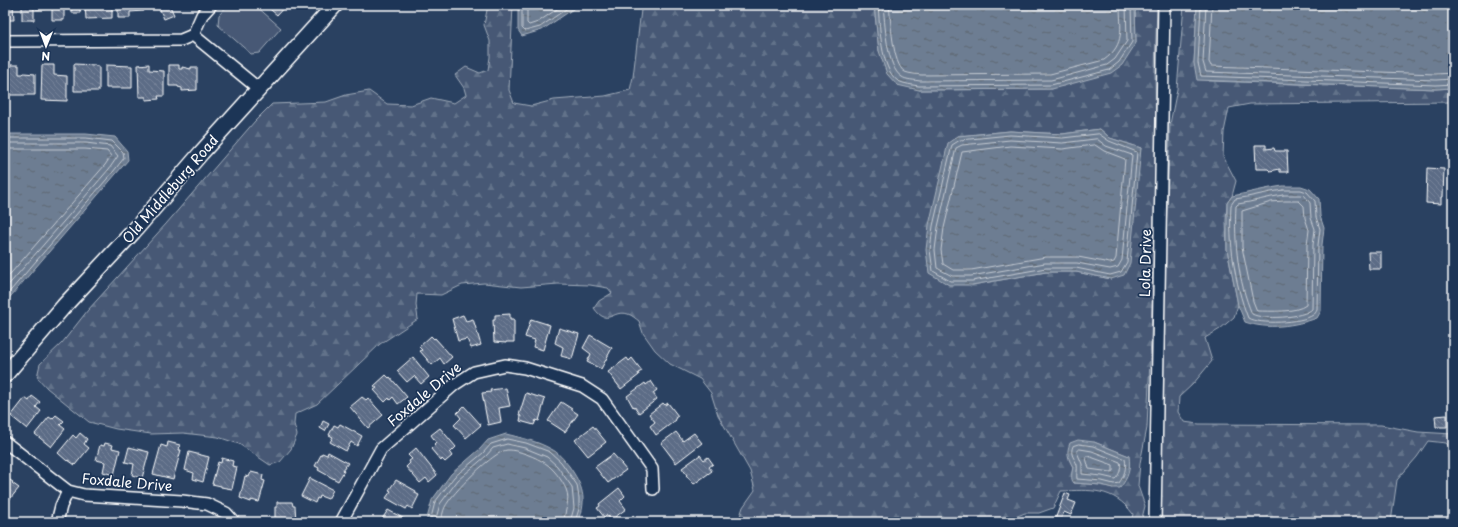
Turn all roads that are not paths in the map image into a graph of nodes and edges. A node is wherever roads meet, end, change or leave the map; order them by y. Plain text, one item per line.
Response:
1 (211, 5) edge
2 (336, 5) edge
3 (1164, 5) edge
4 (194, 35) junction
5 (5, 41) edge
6 (259, 89) junction
7 (5, 375) edge
8 (5, 442) edge
9 (654, 489) dead end
10 (68, 491) junction
11 (57, 522) edge
12 (234, 522) edge
13 (341, 522) edge
14 (1156, 522) edge

1 - 4 street
2 - 6 main road, Old Middleburg Road
3 - 14 street, Lola Drive
4 - 5 street
4 - 6 street
6 - 7 main road, Old Middleburg Road
8 - 10 street, Foxdale Drive
9 - 13 street, Foxdale Drive
10 - 11 street
10 - 12 street, Foxdale Drive

